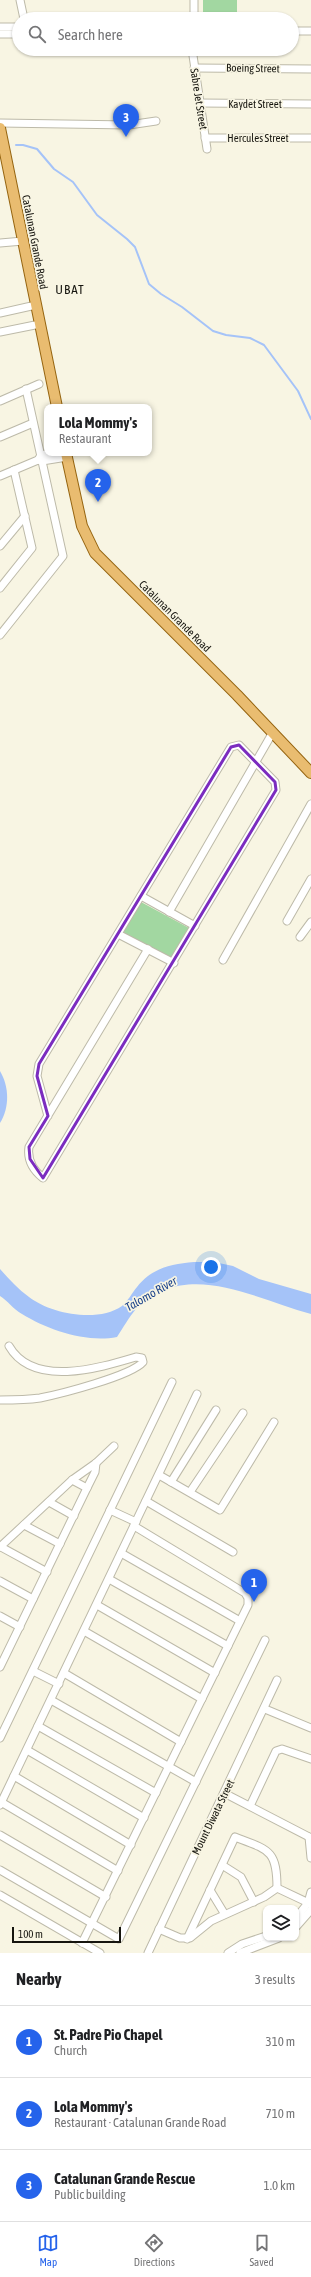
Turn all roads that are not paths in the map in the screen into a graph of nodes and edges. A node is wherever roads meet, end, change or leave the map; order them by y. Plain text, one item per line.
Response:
1 (20, 0) edge
2 (194, 0) edge
3 (23, 12) edge
4 (194, 12) edge
5 (0, 27) edge
6 (12, 27) edge
7 (299, 31) edge
8 (311, 31) edge
9 (0, 34) edge
10 (12, 34) edge
11 (193, 56) edge
12 (194, 68) junction
13 (311, 69) edge
14 (200, 103) junction
15 (311, 104) edge
16 (156, 121) dead end
17 (0, 123) edge
18 (0, 128) edge
19 (205, 138) junction
20 (311, 138) edge
21 (207, 149) dead end
22 (23, 241) junction
23 (0, 243) edge
24 (36, 305) junction
25 (0, 313) edge
26 (40, 324) junction
27 (0, 332) edge
28 (39, 384) dead end
29 (26, 390) junction
30 (0, 401) edge
31 (56, 404) edge
32 (33, 423) junction
33 (0, 438) edge
34 (46, 456) edge
35 (60, 456) edge
36 (67, 456) edge
37 (40, 459) junction
38 (14, 470) junction
39 (0, 476) edge
40 (25, 516) junction
41 (0, 546) edge
42 (0, 588) edge
43 (0, 635) edge
44 (273, 732) junction
45 (256, 762) junction
46 (311, 773) edge
47 (311, 804) edge
48 (311, 879) edge
49 (141, 896) junction
50 (169, 912) junction
51 (287, 921) dead end
52 (311, 922) edge
53 (195, 926) junction
54 (118, 934) junction
55 (300, 937) dead end
56 (148, 949) junction
57 (223, 960) dead end
58 (174, 963) junction
59 (48, 1116) junction
60 (9, 1346) dead end
61 (172, 1382) dead end
62 (197, 1394) dead end
63 (0, 1400) edge
64 (216, 1410) dead end
65 (243, 1413) dead end
66 (274, 1422) dead end
67 (114, 1446) dead end
68 (96, 1463) junction
69 (158, 1475) junction
70 (72, 1480) junction
71 (171, 1482) junction
72 (87, 1488) junction
73 (190, 1492) junction
74 (146, 1501) junction
75 (49, 1502) junction
76 (110, 1510) junction
77 (74, 1516) junction
78 (135, 1524) junction
79 (24, 1525) junction
80 (60, 1544) junction
81 (0, 1547) edge
82 (233, 1552) dead end
83 (121, 1553) junction
84 (47, 1572) junction
85 (109, 1579) junction
86 (0, 1581) edge
87 (33, 1599) junction
88 (97, 1605) junction
89 (0, 1616) edge
90 (240, 1621) junction
91 (20, 1627) junction
92 (84, 1631) junction
93 (265, 1640) dead end
94 (228, 1646) junction
95 (0, 1650) edge
96 (7, 1654) junction
97 (0, 1667) edge
98 (33, 1670) junction
99 (64, 1673) junction
100 (215, 1673) junction
101 (277, 1680) dead end
102 (59, 1684) junction
103 (202, 1699) junction
104 (51, 1700) junction
105 (265, 1708) junction
106 (38, 1726) junction
107 (311, 1728) edge
108 (0, 1738) edge
109 (182, 1742) junction
110 (27, 1750) junction
111 (311, 1759) edge
112 (169, 1766) junction
113 (14, 1776) junction
114 (196, 1782) junction
115 (156, 1793) junction
116 (224, 1793) junction
117 (1, 1803) edge
118 (250, 1806) junction
119 (144, 1818) junction
120 (0, 1835) edge
121 (310, 1838) edge
122 (131, 1845) junction
123 (311, 1858) edge
124 (222, 1865) junction
125 (0, 1870) edge
126 (118, 1871) junction
127 (277, 1888) junction
128 (210, 1890) junction
129 (311, 1892) edge
130 (106, 1897) junction
131 (1, 1898) edge
132 (254, 1902) junction
133 (309, 1903) edge
134 (311, 1910) edge
135 (224, 1913) junction
136 (299, 1915) edge
137 (92, 1923) junction
138 (299, 1924) edge
139 (159, 1928) junction
140 (263, 1938) edge
141 (187, 1939) junction
142 (265, 1941) edge
143 (82, 1943) junction
144 (255, 1943) junction
145 (100, 1953) edge
146 (148, 1953) edge
147 (228, 1953) edge
148 (240, 1953) edge

1 - 3 street
2 - 4 street
5 - 6 street
7 - 8 street
9 - 10 street
11 - 12 street, Sabre Jet Street
12 - 13 street, Boeing Street
12 - 14 street, Sabre Jet Street
14 - 15 street, Kaydet Street
14 - 19 street, Sabre Jet Street
16 - 17 street
18 - 22 main road, Catalunan Grande Road
19 - 20 street, Hercules Street
19 - 21 street, Sabre Jet Street
22 - 23 street
22 - 24 main road, Catalunan Grande Road
24 - 25 street
24 - 26 main road, Catalunan Grande Road
26 - 27 street
26 - 31 main road, Catalunan Grande Road
28 - 29 street
29 - 30 street
29 - 32 street
32 - 33 street
32 - 37 street
34 - 37 street
35 - 37 street
36 - 44 main road, Catalunan Grande Road
37 - 38 street
37 - 43 street
38 - 39 street
38 - 40 street
40 - 41 street
40 - 42 street
44 - 45 street
44 - 46 main road, Catalunan Grande Road
45 - 49 street
45 - 50 street
45 - 53 street
47 - 57 street
48 - 51 street
49 - 50 street
49 - 54 street
50 - 53 street
52 - 55 street
53 - 58 street
54 - 56 street
54 - 59 street
56 - 58 street
56 - 59 street
58 - 59 street
60 - 63 street
61 - 76 street
62 - 69 street
64 - 71 street
65 - 73 street
66 - 73 street
67 - 68 street
68 - 70 street
68 - 72 street
69 - 71 street
69 - 74 street
70 - 72 street
70 - 75 street
71 - 73 street
72 - 77 street
74 - 78 street
74 - 82 street
75 - 77 street
75 - 79 street
76 - 78 street
76 - 98 street
77 - 80 street
78 - 83 street
78 - 90 street
79 - 80 street
79 - 81 street
80 - 84 street
81 - 84 street
83 - 85 street
83 - 90 street
84 - 87 street
85 - 88 street
85 - 94 street
86 - 87 street
87 - 91 street
88 - 92 street
88 - 100 street
89 - 91 street
90 - 94 street
91 - 96 street
92 - 99 street
92 - 103 street
93 - 114 street
94 - 100 street
95 - 96 street
96 - 97 street
98 - 102 street
98 - 108 street
99 - 102 street
99 - 109 street
100 - 103 street
101 - 105 street, Mount Diwata Street
102 - 104 street
103 - 109 street
104 - 106 street
104 - 112 street
105 - 107 street
105 - 116 street, Mount Diwata Street
106 - 110 street
106 - 115 street
109 - 112 street
110 - 113 street
110 - 119 street
111 - 118 street
112 - 114 street
112 - 115 street
113 - 117 street
113 - 122 street
114 - 137 street
115 - 119 street
116 - 118 street
116 - 139 street, Mount Diwata Street
117 - 126 street
118 - 121 street
119 - 122 street
120 - 130 street
121 - 123 street
122 - 126 street
124 - 127 street
124 - 128 street
124 - 132 street
125 - 137 street
126 - 130 street
127 - 132 street
127 - 133 street
128 - 135 street
128 - 141 street
129 - 133 street
130 - 137 street
131 - 143 street
132 - 135 street
133 - 136 street
134 - 138 street
135 - 141 street
137 - 143 street
139 - 141 street
139 - 146 street, Mount Diwata Street
140 - 144 street
142 - 144 street
143 - 145 street
144 - 147 street
144 - 148 street

